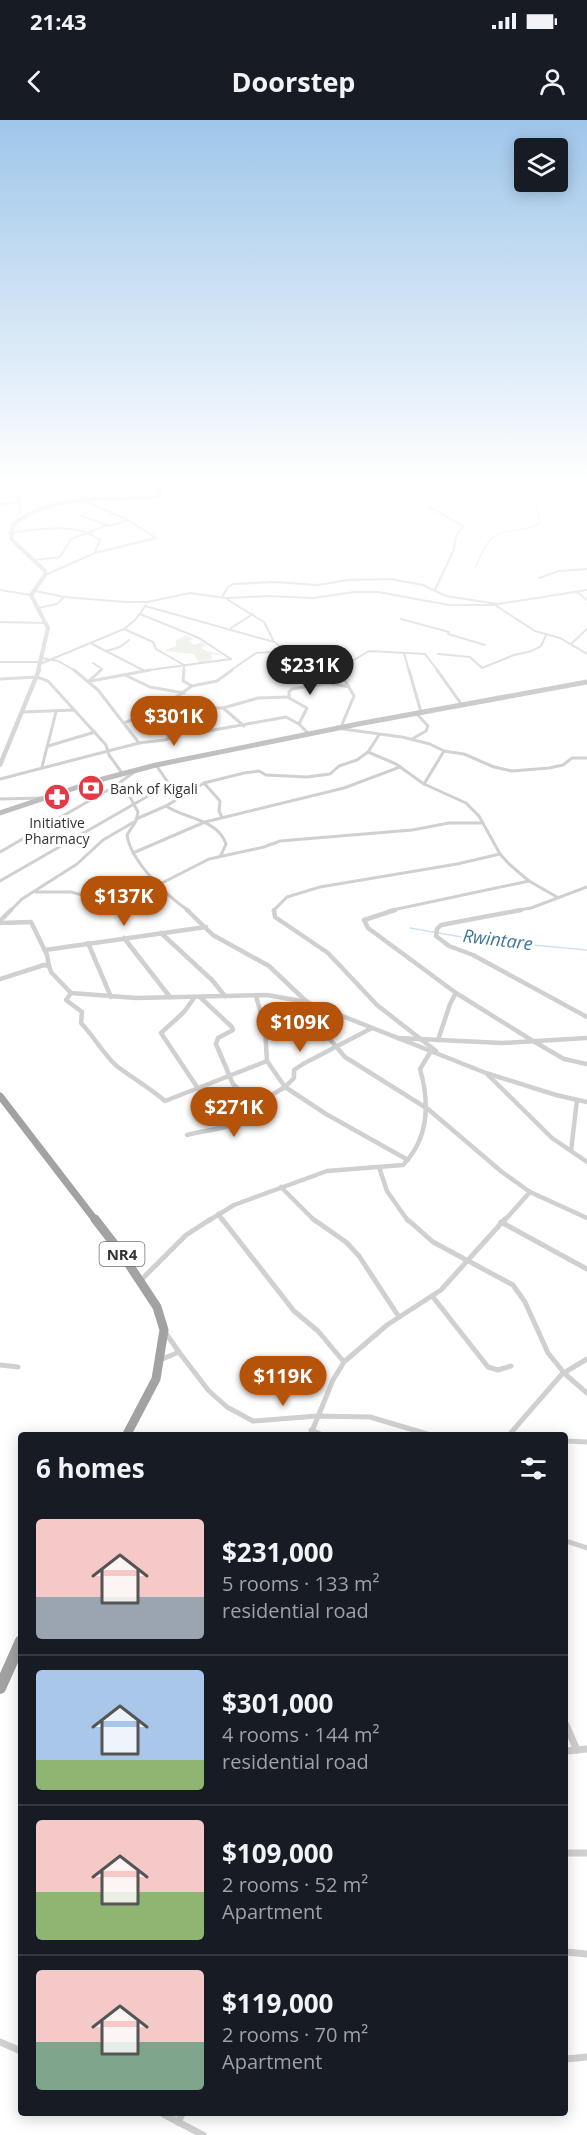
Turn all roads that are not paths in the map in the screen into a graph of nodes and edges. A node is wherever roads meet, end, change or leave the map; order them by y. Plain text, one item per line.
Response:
1 (42, 579) edge
2 (360, 579) junction
3 (440, 579) edge
4 (404, 581) junction
5 (274, 582) junction
6 (318, 585) junction
7 (0, 590) edge
8 (435, 590) junction
9 (587, 590) edge
10 (35, 591) junction
11 (355, 592) junction
12 (577, 592) junction
13 (398, 594) junction
14 (31, 595) junction
15 (269, 596) junction
16 (64, 597) junction
17 (224, 597) junction
18 (312, 598) junction
19 (587, 600) edge
20 (146, 604) junction
21 (38, 608) junction
22 (253, 614) junction
23 (140, 615) junction
24 (401, 619) dead end
25 (0, 622) edge
26 (46, 623) junction
27 (231, 628) junction
28 (587, 628) edge
29 (124, 629) junction
30 (546, 635) junction
31 (129, 640) dead end
32 (274, 642) junction
33 (92, 644) junction
34 (571, 644) junction
35 (485, 645) dead end
36 (106, 651) junction
37 (290, 651) junction
38 (404, 653) junction
39 (438, 654) dead end
40 (587, 654) edge
41 (55, 659) junction
42 (41, 661) junction
43 (0, 662) edge
44 (93, 663) dead end
45 (184, 665) junction
46 (333, 666) junction
47 (144, 671) junction
48 (125, 675) junction
49 (37, 677) junction
50 (0, 679) edge
51 (90, 681) junction
52 (587, 682) edge
53 (192, 686) junction
54 (349, 687) junction
55 (184, 693) junction
56 (289, 697) junction
57 (462, 705) junction
58 (160, 708) junction
59 (193, 708) junction
60 (223, 708) junction
61 (74, 710) junction
62 (23, 711) junction
63 (56, 712) junction
64 (154, 712) junction
65 (419, 713) junction
66 (388, 718) junction
67 (124, 723) junction
68 (299, 724) junction
69 (203, 725) junction
70 (244, 726) junction
71 (341, 727) junction
72 (327, 730) junction
73 (95, 732) junction
74 (309, 734) junction
75 (379, 735) junction
76 (169, 737) junction
77 (412, 740) junction
78 (139, 743) junction
79 (48, 746) junction
80 (108, 751) junction
81 (444, 751) junction
82 (368, 753) junction
83 (207, 754) junction
84 (587, 758) edge
85 (0, 765) edge
86 (156, 765) junction
87 (400, 767) junction
88 (42, 768) junction
89 (140, 768) junction
90 (122, 773) junction
91 (0, 779) edge
92 (204, 783) junction
93 (169, 784) junction
94 (424, 784) junction
95 (115, 786) junction
96 (182, 796) junction
97 (41, 798) junction
98 (0, 799) edge
99 (135, 804) junction
100 (166, 806) junction
101 (0, 813) edge
102 (222, 818) junction
103 (136, 820) junction
104 (205, 822) junction
105 (483, 823) junction
106 (0, 852) edge
107 (133, 853) junction
108 (500, 854) junction
109 (221, 855) junction
110 (0, 880) edge
111 (529, 881) junction
112 (160, 884) junction
113 (587, 887) edge
114 (36, 892) junction
115 (557, 897) junction
116 (97, 899) dead end
117 (0, 922) edge
118 (206, 927) junction
119 (161, 933) junction
120 (124, 938) junction
121 (88, 943) junction
122 (45, 950) junction
123 (49, 966) junction
124 (0, 979) edge
125 (71, 993) junction
126 (456, 993) junction
127 (225, 996) junction
128 (256, 996) junction
129 (111, 997) junction
130 (170, 997) junction
131 (194, 998) junction
132 (201, 998) junction
133 (307, 1002) junction
134 (587, 1017) edge
135 (372, 1028) junction
136 (417, 1037) junction
137 (587, 1038) edge
138 (396, 1039) junction
139 (438, 1040) junction
140 (533, 1041) junction
141 (337, 1048) junction
142 (431, 1051) junction
143 (438, 1052) junction
144 (267, 1061) junction
145 (587, 1064) edge
146 (486, 1073) junction
147 (228, 1074) junction
148 (198, 1087) junction
149 (285, 1087) junction
150 (0, 1096) edge
151 (577, 1100) junction
152 (587, 1102) edge
153 (258, 1105) junction
154 (428, 1109) junction
155 (187, 1135) dead end
156 (571, 1151) junction
157 (408, 1160) junction
158 (587, 1162) edge
159 (379, 1167) junction
160 (281, 1187) junction
161 (530, 1192) junction
162 (218, 1214) junction
163 (587, 1218) edge
164 (501, 1222) junction
165 (467, 1261) junction
166 (587, 1269) edge
167 (140, 1281) junction
168 (433, 1297) junction
169 (399, 1317) junction
170 (164, 1330) junction
171 (179, 1352) junction
172 (587, 1359) edge
173 (160, 1360) junction
174 (344, 1362) junction
175 (0, 1365) edge
176 (511, 1366) dead end
177 (18, 1367) dead end
178 (562, 1374) junction
179 (587, 1393) edge
180 (317, 1416) junction
181 (128, 1432) edge
182 (311, 1432) edge
183 (421, 1432) edge
184 (511, 1432) edge
185 (568, 1441) edge
186 (587, 1442) edge
187 (568, 1542) edge
188 (587, 1548) edge
189 (18, 1648) edge
190 (0, 1688) edge
191 (568, 1730) edge
192 (587, 1749) edge
193 (577, 1750) junction
194 (568, 1751) edge
195 (568, 1853) edge
196 (587, 1854) edge
197 (568, 1952) edge
198 (587, 1954) edge
199 (0, 2042) edge
200 (18, 2049) edge
201 (587, 2057) edge
202 (568, 2059) edge
203 (180, 2118) edge
204 (203, 2135) edge

1 - 10 street
2 - 4 street
2 - 6 street
2 - 11 street
3 - 8 street
4 - 8 street
4 - 13 street
5 - 6 street
5 - 15 street
5 - 17 street
6 - 18 street
7 - 14 street
8 - 12 street
9 - 12 street
10 - 14 street
10 - 16 street
11 - 13 street
11 - 18 street
12 - 19 street
13 - 30 street
14 - 21 street
15 - 17 street
15 - 18 street
16 - 20 street
16 - 21 street
17 - 20 street
17 - 22 street
20 - 23 street
20 - 27 street
21 - 26 street
22 - 27 street
22 - 32 street
23 - 29 street
23 - 45 street
24 - 35 street
25 - 26 street
26 - 42 street
27 - 32 street
28 - 34 street
29 - 33 street
29 - 45 street
30 - 34 street
30 - 39 street
31 - 36 street
32 - 37 street
33 - 36 street
33 - 41 street
34 - 40 street
36 - 47 street
37 - 46 street
37 - 53 street
38 - 46 street
38 - 57 street
38 - 65 street
41 - 42 street
41 - 42 street
41 - 51 street
42 - 43 street
42 - 49 street
44 - 51 street
45 - 47 street
45 - 53 street
46 - 54 street
47 - 48 street
48 - 51 street
48 - 55 street
49 - 50 street
49 - 61 street
49 - 62 street
51 - 67 street
52 - 57 main road
53 - 55 street
54 - 56 street
54 - 71 street
55 - 58 street
56 - 60 street
56 - 68 street
57 - 65 main road
58 - 59 street
58 - 64 street
59 - 60 street
59 - 69 street
60 - 70 street
61 - 63 street
61 - 73 street
62 - 63 street
62 - 85 street
63 - 79 street
64 - 67 street
64 - 76 street
65 - 66 main road
65 - 77 street
66 - 71 main road
66 - 72 street
67 - 78 street
68 - 70 street
68 - 74 street
69 - 70 street
69 - 76 street
71 - 72 main road
71 - 75 street
72 - 74 main road
72 - 83 street
73 - 79 street
73 - 80 street
74 - 83 main road
75 - 77 street
75 - 82 street
76 - 78 street
77 - 81 street
78 - 80 street
79 - 88 street
80 - 88 street
80 - 90 street
81 - 84 street
81 - 94 street
82 - 87 street
82 - 92 street
83 - 86 main road
86 - 89 main road
86 - 93 street
87 - 94 street
87 - 102 street
88 - 91 street
89 - 90 main road
89 - 95 street
90 - 97 main road
92 - 96 street
92 - 102 street
93 - 96 street
93 - 99 street
94 - 105 street
95 - 99 street
95 - 106 street
96 - 100 street
97 - 98 street
97 - 101 main road
99 - 103 street
99 - 110 street
100 - 103 street
100 - 104 street
102 - 104 street
103 - 107 street
103 - 114 street
104 - 107 street
104 - 109 street
105 - 108 street
105 - 109 street
107 - 112 street
108 - 111 street
108 - 136 street
109 - 112 street
111 - 115 street
111 - 126 street
112 - 118 street
113 - 115 street
114 - 116 street
114 - 117 street
115 - 134 street
117 - 122 street
118 - 119 street
118 - 133 street
119 - 120 street
119 - 127 street
120 - 121 street
120 - 130 street
121 - 122 street
121 - 129 street
122 - 123 street
123 - 124 street
123 - 125 street
125 - 129 street
125 - 148 street
126 - 139 street
126 - 140 street
127 - 128 street
127 - 132 street
128 - 133 street
128 - 144 street
129 - 130 street
130 - 131 street
131 - 132 street
131 - 148 street
132 - 147 street
133 - 135 street
133 - 141 street
135 - 138 street
135 - 141 street
136 - 138 street
136 - 139 street
136 - 143 street
137 - 140 street
138 - 142 street
139 - 140 street
140 - 145 street
141 - 149 street
141 - 154 street
142 - 143 street
142 - 154 street
143 - 146 street
144 - 147 street
144 - 149 street
146 - 151 street
146 - 156 street
147 - 148 street
147 - 153 street
149 - 153 street
149 - 157 street
150 - 167 highway, NR4
151 - 152 street
151 - 156 street
153 - 155 street
154 - 157 street
154 - 161 street
156 - 158 street
157 - 159 street
159 - 160 street
159 - 165 street
160 - 162 street
160 - 169 street
161 - 163 street
161 - 164 street
162 - 167 street
162 - 174 street
164 - 165 street
164 - 166 street
165 - 168 street
165 - 178 street
167 - 170 highway, NR4
168 - 169 street
168 - 176 street
169 - 174 street
170 - 171 street
170 - 173 highway, NR4
171 - 173 street
171 - 180 street
172 - 178 street
173 - 181 highway, NR4
174 - 180 street
175 - 177 street
178 - 179 street
178 - 184 street
180 - 182 street
180 - 183 street
185 - 186 street
187 - 188 street
189 - 190 highway
191 - 193 street
192 - 193 street
193 - 194 street
195 - 196 street
197 - 198 street
199 - 200 street
201 - 202 street
203 - 204 street

